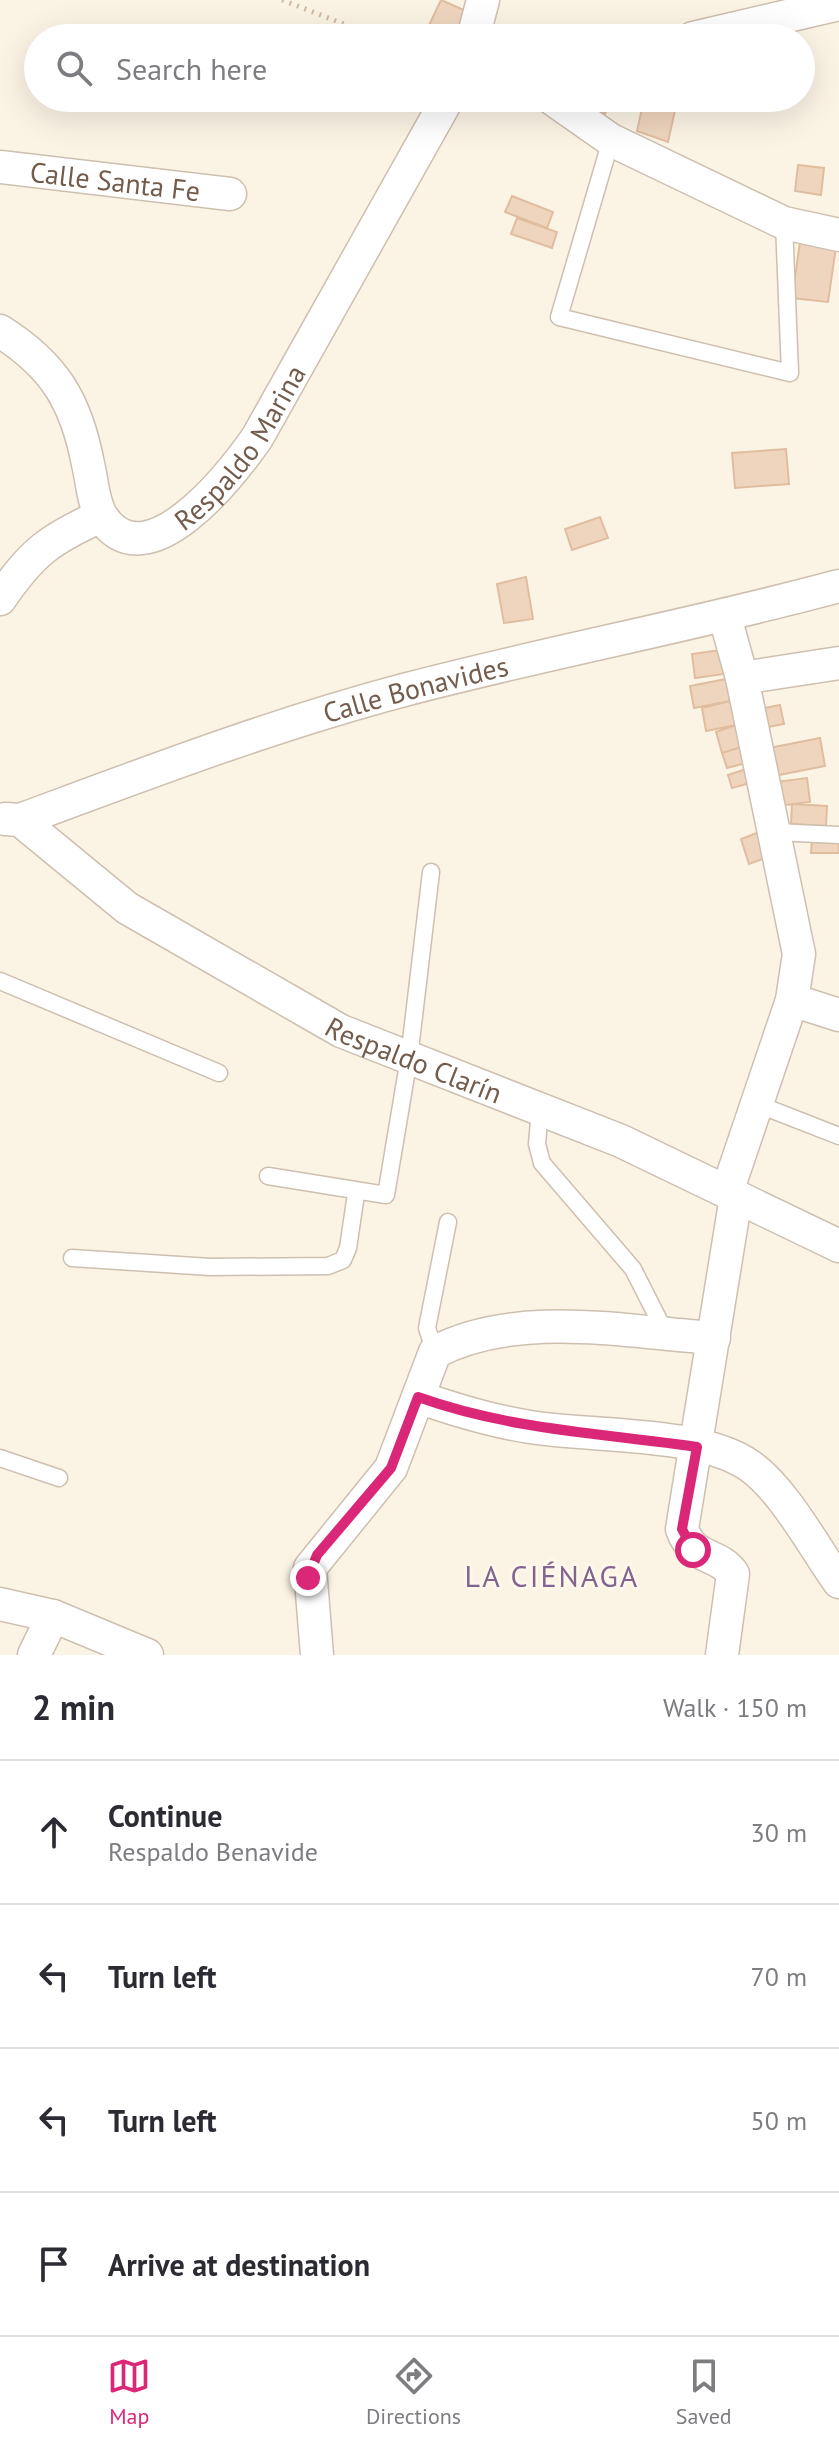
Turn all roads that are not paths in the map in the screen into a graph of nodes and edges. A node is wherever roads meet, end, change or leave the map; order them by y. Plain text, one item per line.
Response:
1 (483, 0) edge
2 (839, 4) edge
3 (477, 24) edge
4 (753, 24) edge
5 (440, 112) edge
6 (571, 112) edge
7 (611, 140) junction
8 (0, 167) edge
9 (230, 194) dead end
10 (784, 223) junction
11 (839, 235) edge
12 (0, 331) edge
13 (101, 516) junction
14 (839, 586) edge
15 (0, 599) edge
16 (725, 617) junction
17 (839, 663) edge
18 (742, 678) junction
19 (10, 820) edge
20 (774, 832) junction
21 (839, 835) edge
22 (431, 872) dead end
23 (0, 981) edge
24 (792, 1000) junction
25 (839, 1015) edge
26 (409, 1058) junction
27 (219, 1073) dead end
28 (757, 1104) junction
29 (540, 1109) junction
30 (839, 1136) edge
31 (268, 1176) dead end
32 (356, 1194) junction
33 (732, 1194) junction
34 (448, 1222) dead end
35 (839, 1246) edge
36 (72, 1258) dead end
37 (666, 1335) junction
38 (714, 1338) junction
39 (435, 1352) junction
40 (418, 1397) junction
41 (697, 1447) junction
42 (0, 1458) edge
43 (59, 1478) dead end
44 (839, 1582) edge
45 (0, 1604) edge
46 (53, 1616) junction
47 (34, 1655) edge
48 (147, 1655) edge
49 (317, 1655) edge
50 (722, 1655) edge

1 - 3 street
2 - 4 street
5 - 13 street, Respaldo Marina
6 - 7 street
7 - 10 street
7 - 10 lane
8 - 9 street, Calle Santa Fe
10 - 11 street
12 - 13 street
13 - 15 street
14 - 16 street, Calle Bonavides
16 - 18 street
16 - 19 street, Calle Bonavides
17 - 18 street
18 - 20 street
19 - 26 street, Respaldo Clarín
20 - 21 lane
20 - 24 street
22 - 26 lane
23 - 27 lane
24 - 25 street
24 - 28 street
26 - 29 street, Respaldo Clarín
26 - 32 lane
28 - 30 lane
28 - 33 street
29 - 33 street, Respaldo Clarín
29 - 37 lane
31 - 32 lane
32 - 36 lane
33 - 35 street, Respaldo Clarín
33 - 38 street
34 - 39 lane
37 - 38 street
37 - 39 street
38 - 41 street
39 - 40 street
40 - 41 street
40 - 49 street
41 - 44 street
41 - 50 street
42 - 43 lane
45 - 46 street
46 - 47 street
46 - 48 street

